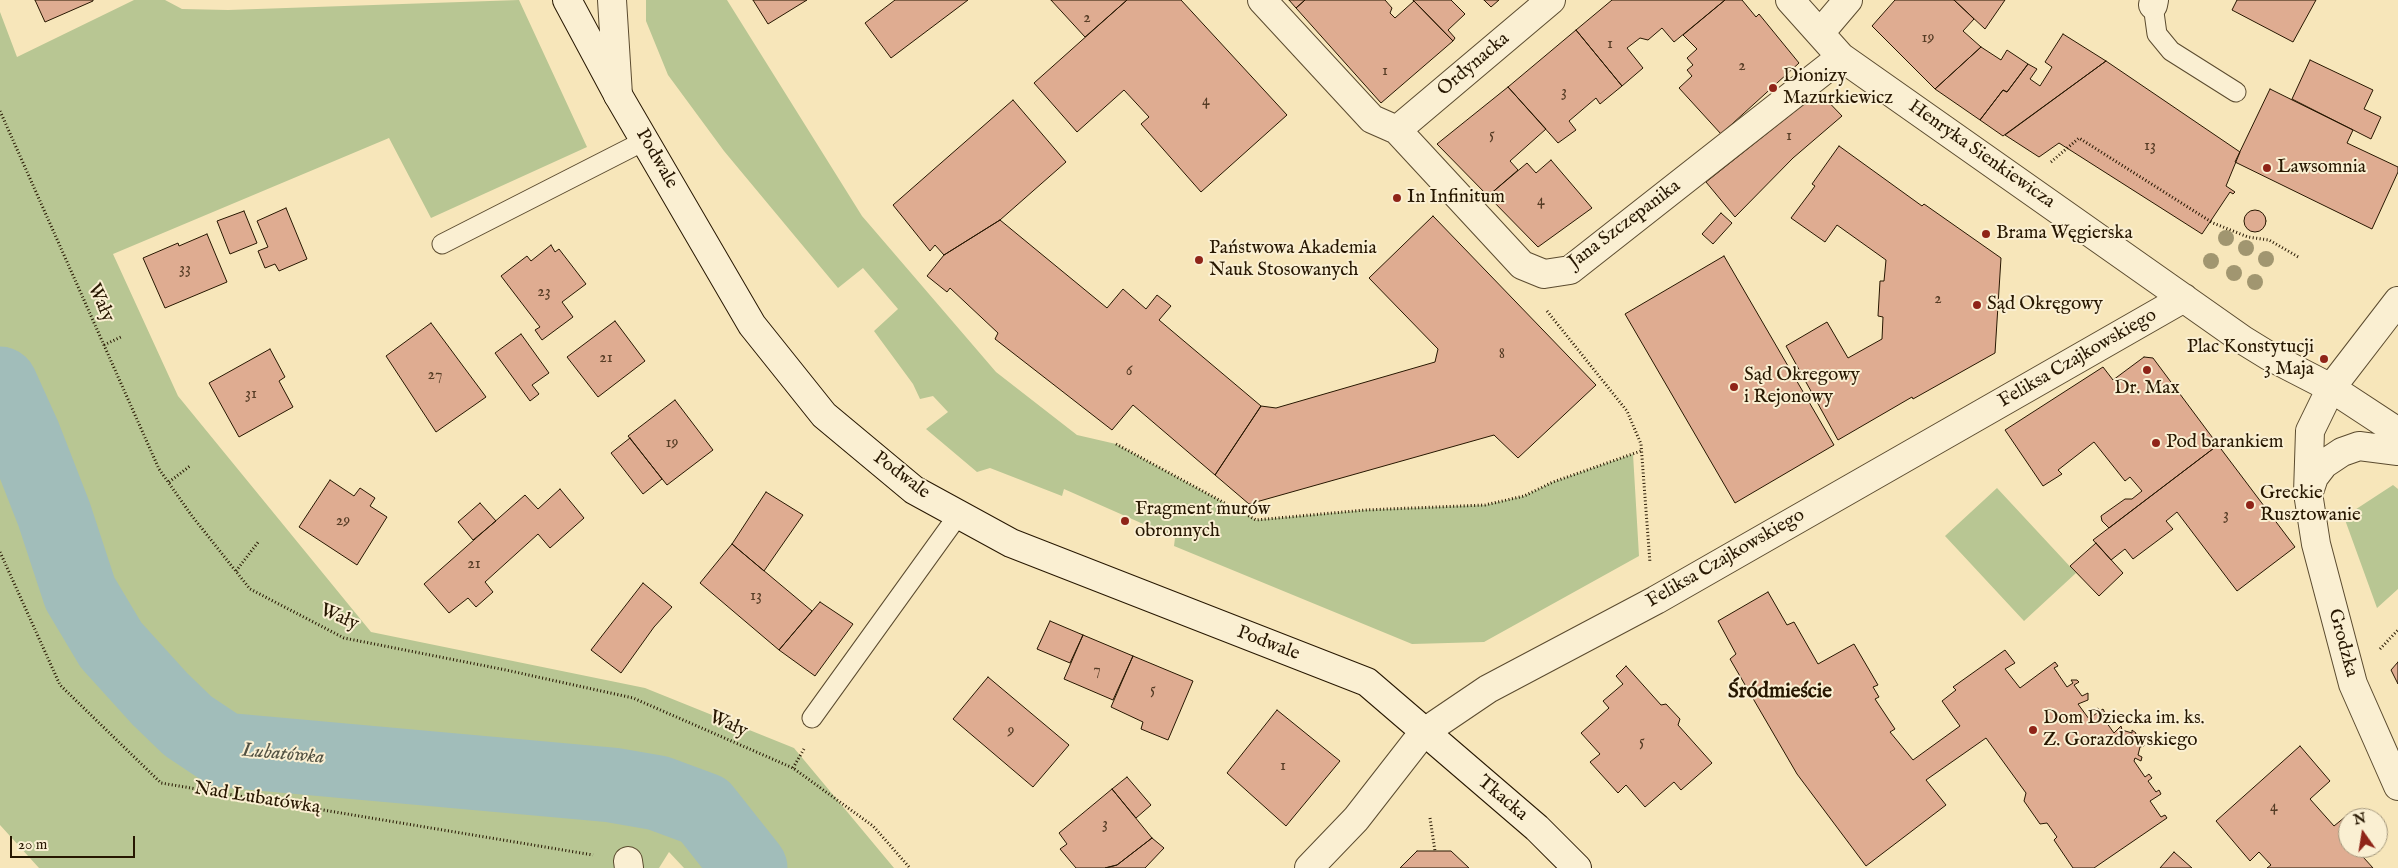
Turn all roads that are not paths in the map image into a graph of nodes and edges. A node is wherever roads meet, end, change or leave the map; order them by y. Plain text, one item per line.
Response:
1 (567, 0) edge
2 (612, 0) edge
3 (1262, 0) edge
4 (1551, 0) edge
5 (1790, 0) edge
6 (1848, 0) edge
7 (2154, 2) edge
8 (1820, 33) junction
9 (1841, 58) junction
10 (2236, 92) dead end
11 (618, 95) junction
12 (1397, 130) junction
13 (646, 140) junction
14 (442, 244) dead end
15 (2184, 298) junction
16 (2398, 302) edge
17 (2398, 308) edge
18 (2331, 388) junction
19 (2398, 432) edge
20 (2398, 451) edge
21 (2308, 493) junction
22 (959, 514) junction
23 (812, 718) dead end
24 (1424, 733) junction
25 (2398, 786) edge
26 (1309, 868) edge
27 (1577, 868) edge

1 - 11 street, Podwale
2 - 11 street
3 - 12 street
4 - 12 street, Ordynacka
5 - 8 street, Henryka Sienkiewicza
6 - 8 street
7 - 10 lane
8 - 9 street, Henryka Sienkiewicza
9 - 12 street, Jana Szczepanika
9 - 15 street, Henryka Sienkiewicza
11 - 13 street, Podwale
13 - 14 lane
13 - 22 street, Podwale
15 - 18 street
15 - 24 street, Feliksa Czajkowskiego
16 - 17 street
16 - 18 street
18 - 19 street
18 - 21 street, Grodzka
20 - 21 street
21 - 25 street, Grodzka
22 - 23 lane
22 - 24 street, Podwale
24 - 26 street, Feliksa Czajkowskiego
24 - 27 street, Tkacka

